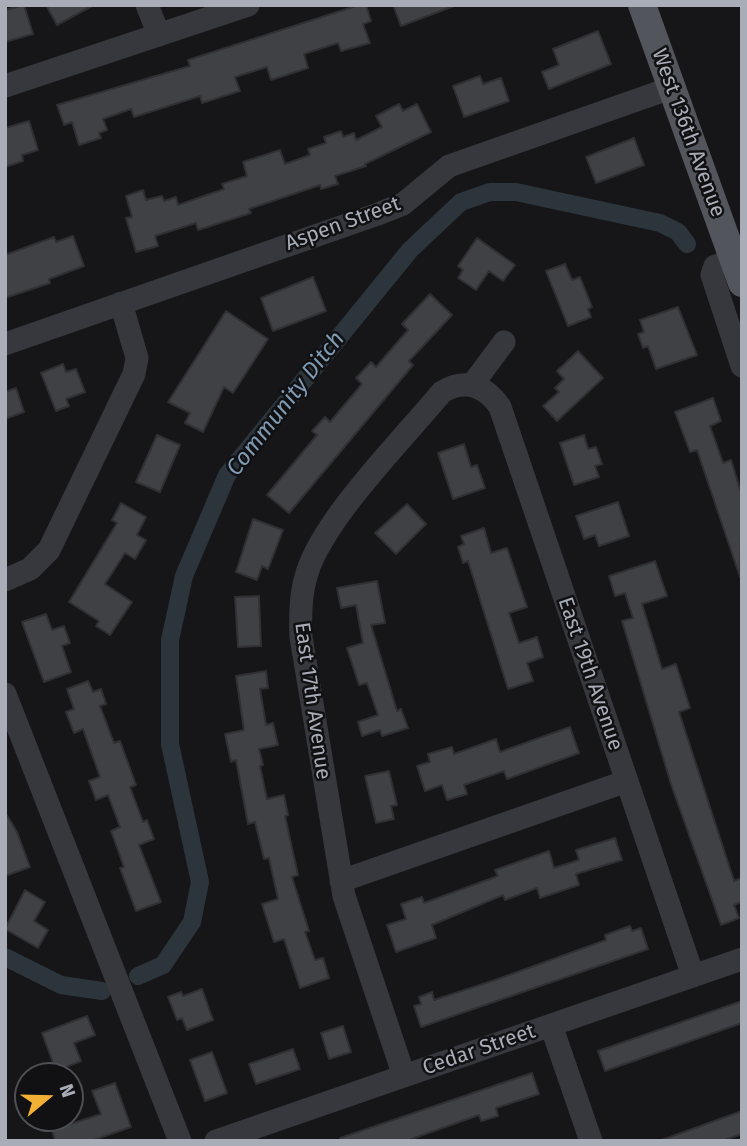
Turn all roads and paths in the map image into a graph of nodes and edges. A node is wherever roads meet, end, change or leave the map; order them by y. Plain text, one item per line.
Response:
1 (147, 5) edge
2 (248, 5) edge
3 (649, 7) edge
4 (159, 35) junction
5 (5, 86) edge
6 (671, 88) junction
7 (738, 272) edge
8 (121, 303) junction
9 (504, 342) dead end
10 (5, 344) edge
11 (742, 366) edge
12 (472, 385) junction
13 (5, 580) edge
14 (5, 694) edge
15 (626, 781) junction
16 (341, 881) junction
17 (742, 959) edge
18 (693, 976) junction
19 (551, 1025) junction
20 (404, 1076) junction
21 (180, 1141) edge
22 (216, 1141) edge
23 (590, 1141) edge

1 - 4 street
2 - 4 street
3 - 6 main road, West 136th Avenue
4 - 5 street
6 - 7 main road, West 136th Avenue
6 - 8 street, Aspen Street
7 - 11 street, West 136th Avenue
8 - 10 street, Aspen Street
8 - 13 street
9 - 12 street
12 - 15 street, East 19th Avenue
12 - 16 street, East 17th Avenue
14 - 21 street
15 - 16 street
15 - 18 street, East 19th Avenue
16 - 20 street, East 17th Avenue
17 - 18 street, Cedar Street
18 - 19 street, Cedar Street
19 - 20 street, Cedar Street
19 - 23 street
20 - 22 street, Cedar Street

